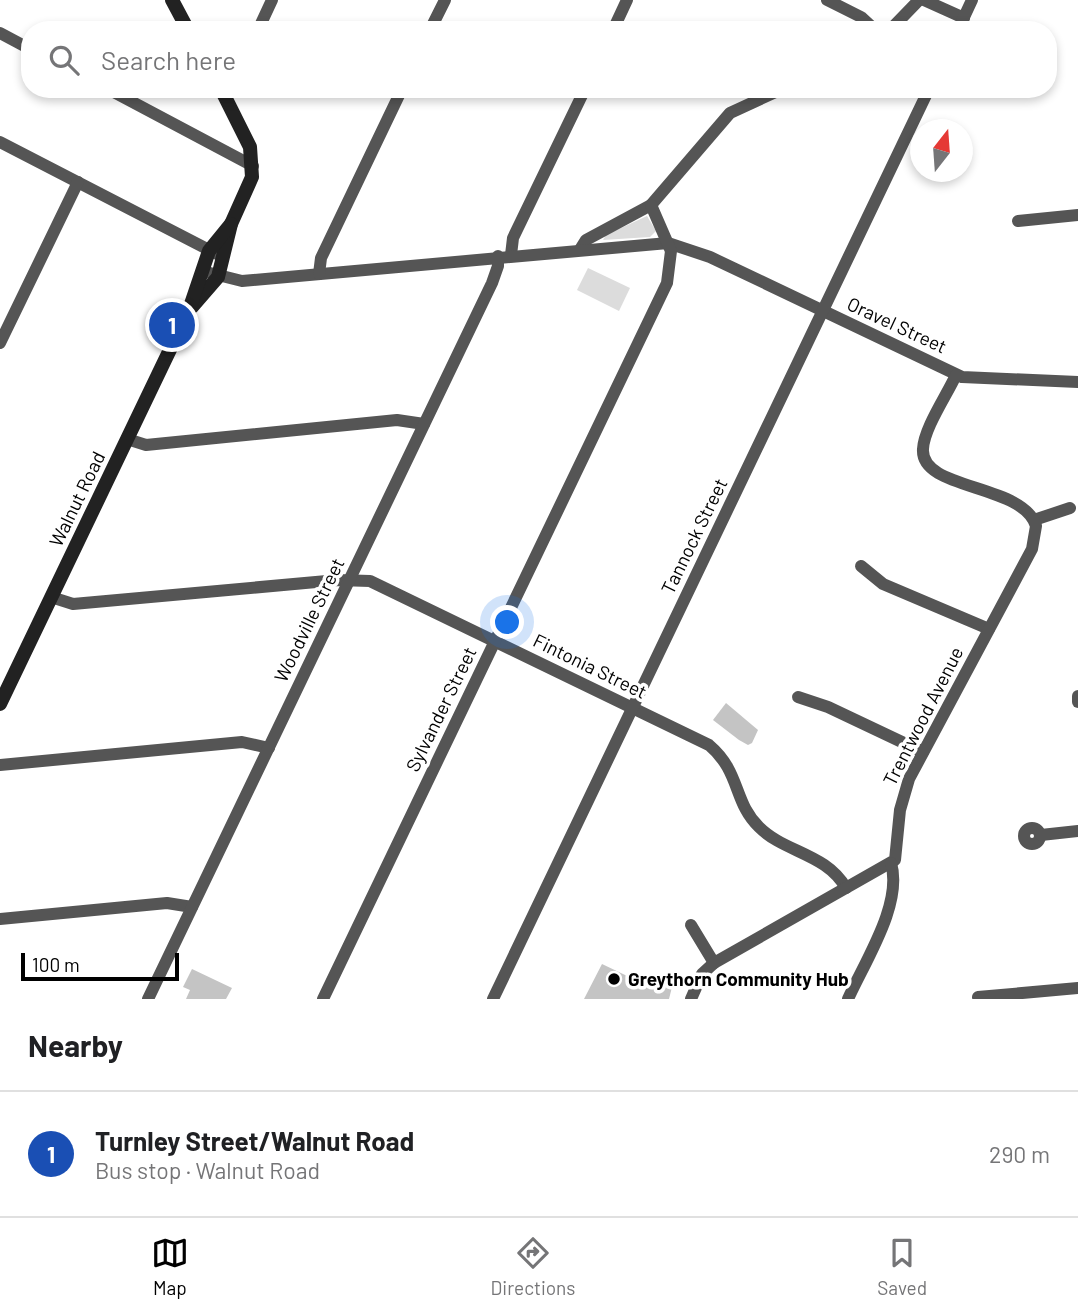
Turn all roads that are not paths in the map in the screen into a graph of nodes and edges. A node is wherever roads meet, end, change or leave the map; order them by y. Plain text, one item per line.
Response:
1 (172, 0) edge
2 (272, 0) edge
3 (444, 0) edge
4 (627, 0) edge
5 (827, 0) edge
6 (919, 0) edge
7 (924, 0) edge
8 (972, 0) edge
9 (183, 21) edge
10 (262, 21) edge
11 (434, 21) edge
12 (617, 21) edge
13 (865, 21) edge
14 (899, 21) edge
15 (956, 21) edge
16 (962, 21) edge
17 (0, 33) edge
18 (21, 44) edge
19 (125, 98) edge
20 (226, 98) edge
21 (398, 98) edge
22 (580, 98) edge
23 (762, 98) edge
24 (925, 98) edge
25 (0, 142) edge
26 (213, 144) junction
27 (249, 144) junction
28 (253, 166) junction
29 (78, 182) junction
30 (651, 205) junction
31 (1078, 215) edge
32 (1018, 221) dead end
33 (668, 243) junction
34 (581, 248) junction
35 (216, 254) junction
36 (505, 255) junction
37 (202, 271) junction
38 (319, 274) junction
39 (218, 277) junction
40 (189, 310) junction
41 (822, 311) junction
42 (0, 343) edge
43 (956, 375) junction
44 (1078, 382) edge
45 (424, 425) junction
46 (127, 439) junction
47 (1070, 508) dead end
48 (1034, 520) junction
49 (861, 566) dead end
50 (350, 579) junction
51 (51, 597) junction
52 (989, 629) junction
53 (495, 641) junction
54 (1078, 696) edge
55 (798, 697) dead end
56 (1078, 702) edge
57 (0, 704) edge
58 (633, 708) junction
59 (269, 748) junction
60 (923, 752) junction
61 (0, 765) edge
62 (1078, 831) edge
63 (1041, 835) dead end
64 (891, 863) junction
65 (879, 870) junction
66 (846, 888) junction
67 (891, 899) junction
68 (192, 907) junction
69 (0, 919) edge
70 (691, 925) dead end
71 (714, 963) junction
72 (1078, 988) edge
73 (978, 998) edge
74 (148, 999) edge
75 (323, 999) edge
76 (493, 999) edge
77 (691, 999) edge
78 (848, 999) edge

1 - 9 street
2 - 10 street
3 - 11 street
4 - 12 street
5 - 13 street
6 - 14 street
7 - 15 street
8 - 16 street
17 - 18 street
19 - 26 street
20 - 27 street, Walnut Road
21 - 38 street
22 - 36 street, Woodville Street
23 - 30 street
24 - 41 street, Tannock Street
25 - 29 street
26 - 27 street
26 - 28 street
27 - 28 street, Walnut Road
28 - 35 street, Walnut Road
29 - 35 street
29 - 42 street
30 - 33 street
30 - 34 street
31 - 32 street
33 - 34 street
33 - 41 street, Oravel Street
33 - 53 street, Sylvander Street
34 - 36 street
35 - 37 street, Walnut Road
35 - 39 street, Walnut Road
36 - 38 street
36 - 45 street, Woodville Street
37 - 39 street
37 - 40 street, Walnut Road
38 - 39 street
39 - 40 street, Walnut Road
40 - 46 street, Walnut Road
41 - 43 street, Oravel Street
41 - 58 street, Tannock Street
43 - 44 street, Oravel Street
43 - 48 street
45 - 46 street
45 - 50 street, Woodville Street
46 - 51 street, Walnut Road
47 - 48 street
48 - 52 street, Trentwood Avenue
49 - 52 street
50 - 51 street, Fintonia Street
50 - 53 street, Fintonia Street
50 - 59 street, Woodville Street
51 - 57 street, Walnut Road
52 - 60 street, Trentwood Avenue
53 - 58 street, Fintonia Street
53 - 75 street, Sylvander Street
54 - 56 street
55 - 60 street
58 - 66 street, Fintonia Street
58 - 76 street, Tannock Street
59 - 61 street
59 - 68 street, Woodville Street
60 - 64 street, Trentwood Avenue
62 - 63 street
64 - 65 street
64 - 67 street, Trentwood Avenue
65 - 66 street
65 - 67 street
66 - 71 street
67 - 78 street
68 - 69 street
68 - 74 street, Woodville Street
70 - 71 street
71 - 77 street
72 - 73 street

